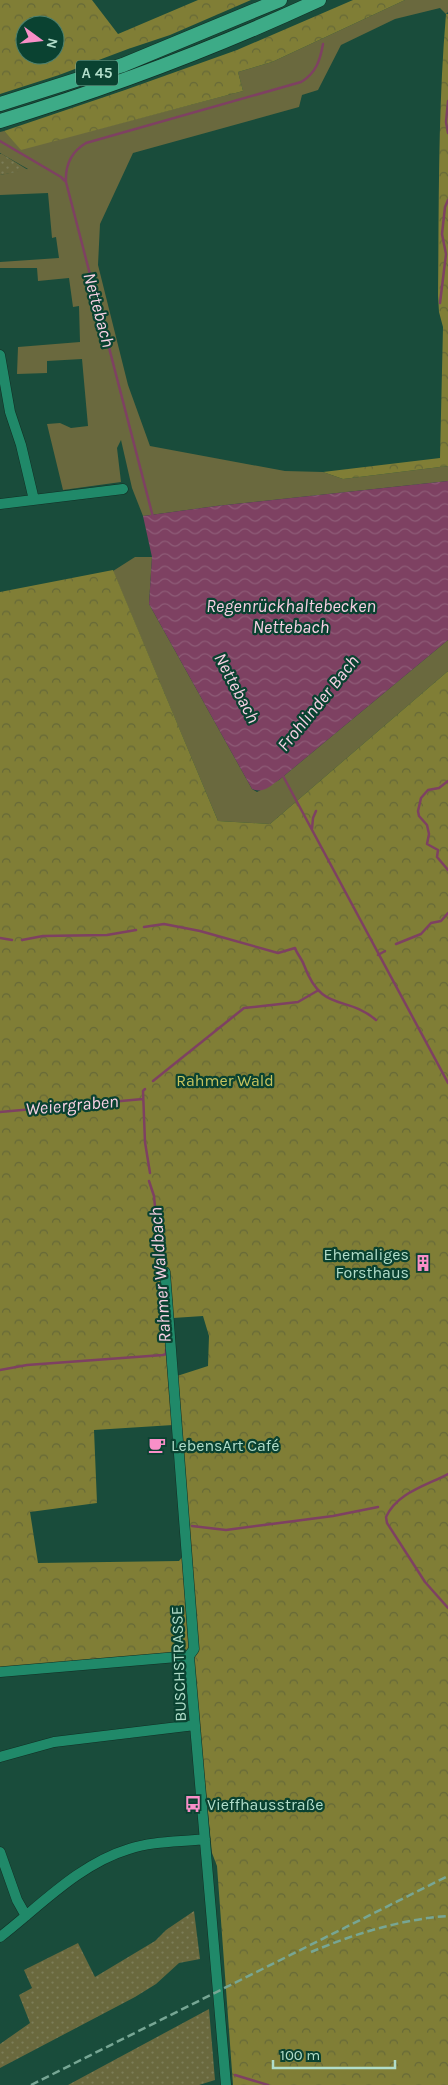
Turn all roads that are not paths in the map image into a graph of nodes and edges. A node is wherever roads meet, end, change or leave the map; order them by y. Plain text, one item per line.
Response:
1 (280, 0) edge
2 (319, 0) edge
3 (0, 104) edge
4 (4, 120) edge
5 (0, 355) edge
6 (5, 413) edge
7 (123, 489) dead end
8 (34, 500) junction
9 (0, 504) edge
10 (165, 1272) dead end
11 (189, 1656) junction
12 (0, 1672) edge
13 (195, 1724) junction
14 (0, 1757) edge
15 (205, 1839) junction
16 (0, 1852) edge
17 (26, 1916) junction
18 (0, 1937) edge
19 (226, 2085) edge

1 - 3 highway, A 45
2 - 4 highway, A 45
5 - 6 street
6 - 8 street
7 - 8 street
8 - 9 street
10 - 11 street, BUSCHSTRASSE
11 - 12 street
11 - 13 street, BUSCHSTRASSE
13 - 14 street
13 - 15 street, BUSCHSTRASSE
15 - 17 street
15 - 19 street, BUSCHSTRASSE
16 - 17 street
17 - 18 street

